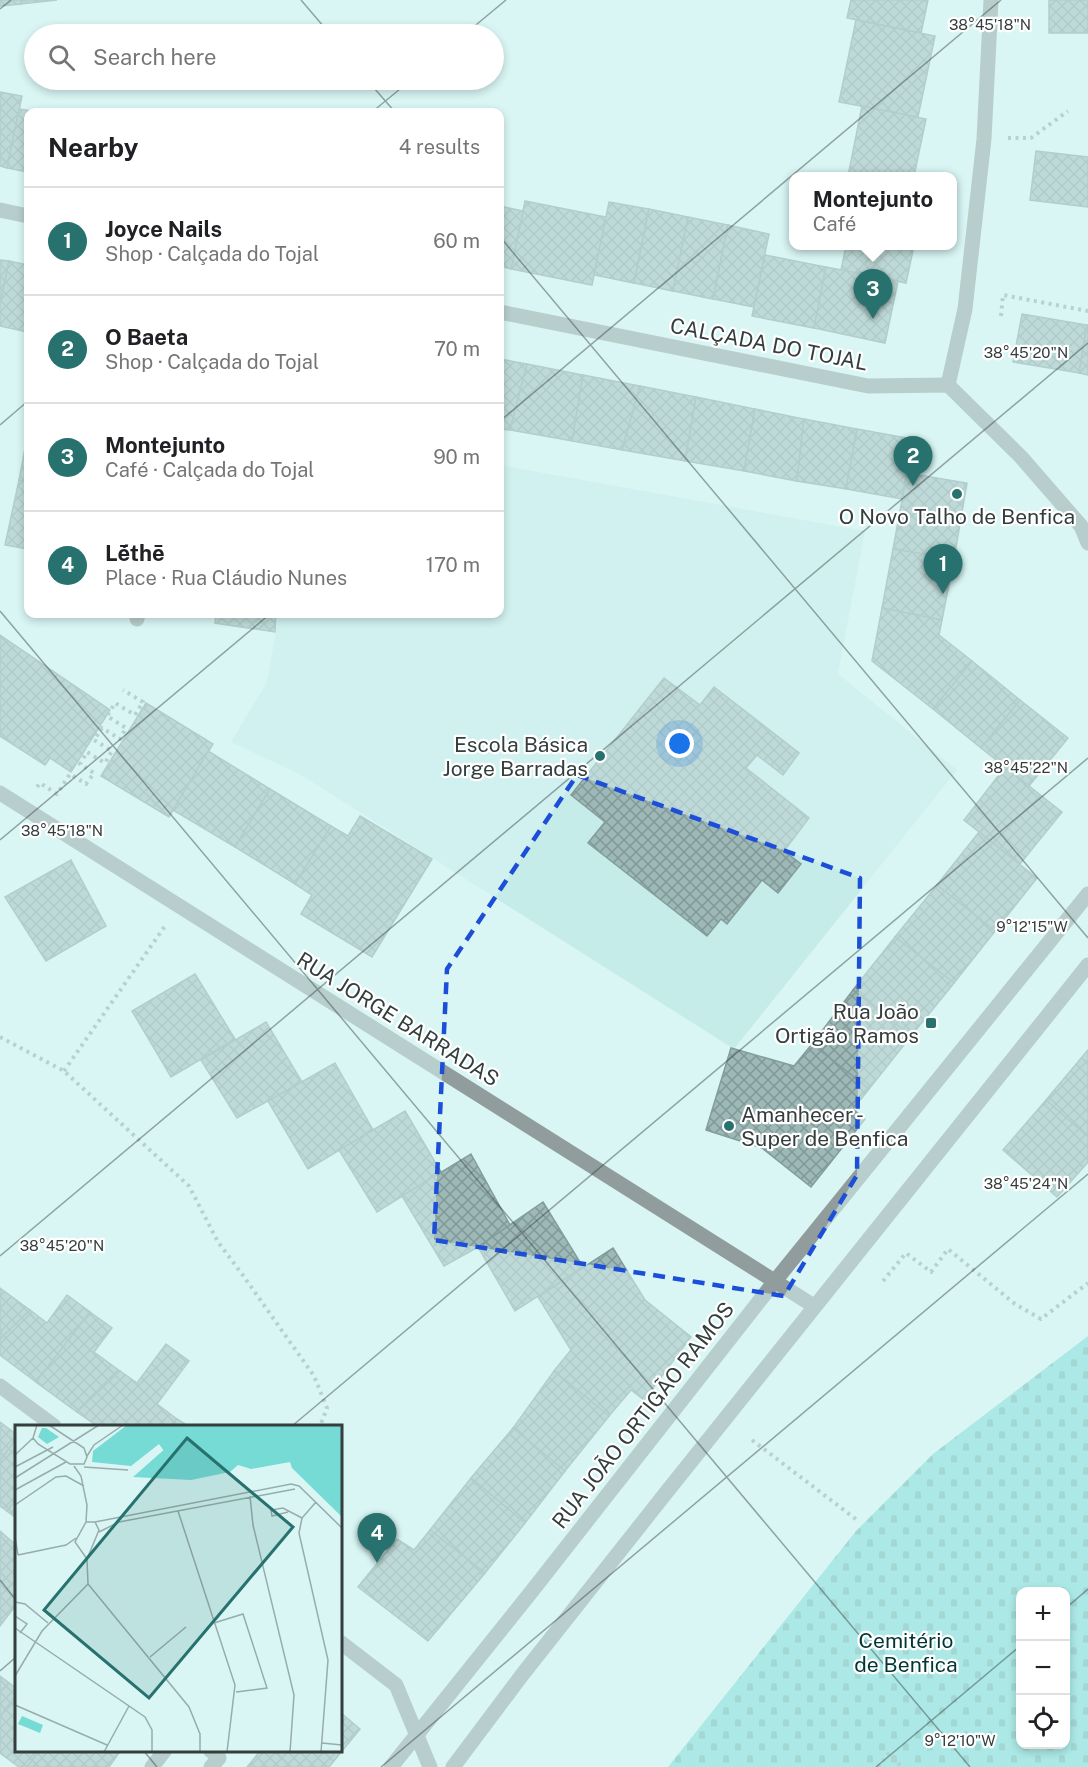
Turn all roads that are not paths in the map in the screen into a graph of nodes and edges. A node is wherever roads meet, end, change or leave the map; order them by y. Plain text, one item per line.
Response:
1 (991, 0) edge
2 (0, 210) edge
3 (24, 215) edge
4 (504, 313) edge
5 (948, 385) junction
6 (1085, 528) edge
7 (1088, 543) edge
8 (0, 793) edge
9 (1088, 894) edge
10 (1088, 965) edge
11 (775, 1281) junction
12 (814, 1306) junction
13 (0, 1386) edge
14 (53, 1425) edge
15 (342, 1644) edge
16 (417, 1734) junction
17 (163, 1752) edge
18 (212, 1752) edge
19 (152, 1767) edge
20 (211, 1767) edge
21 (391, 1767) edge
22 (430, 1767) edge
23 (453, 1767) edge

1 - 5 street
2 - 3 street
4 - 5 street, CALÇADA DO TOJAL
5 - 6 street
6 - 7 street
8 - 11 street, RUA JORGE BARRADAS
9 - 11 street, RUA JOÃO ORTIGÃO RAMOS
10 - 12 street
11 - 12 street, RUA JORGE BARRADAS
11 - 16 street, RUA JOÃO ORTIGÃO RAMOS
12 - 23 street
13 - 14 street
15 - 16 street
16 - 21 street, RUA JOÃO ORTIGÃO RAMOS
16 - 22 street
17 - 19 street
18 - 20 street

